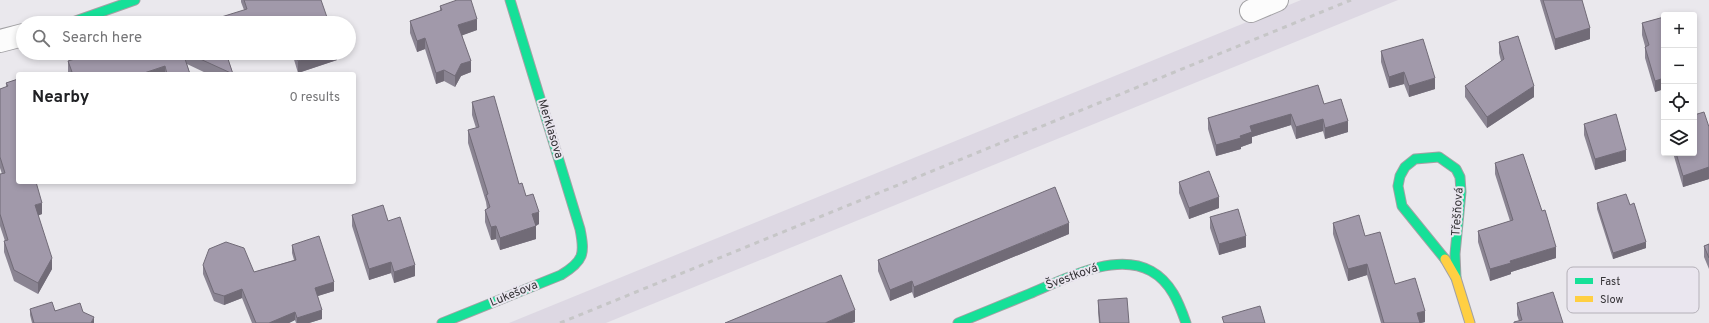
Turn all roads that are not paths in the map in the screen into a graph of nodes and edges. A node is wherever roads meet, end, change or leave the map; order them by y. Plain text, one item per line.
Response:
1 (134, 0) edge
2 (510, 0) edge
3 (1277, 0) edge
4 (1251, 11) dead end
5 (89, 16) edge
6 (16, 38) edge
7 (0, 41) edge
8 (582, 260) joint
9 (1456, 278) junction
10 (442, 323) edge
11 (958, 323) edge
12 (1186, 323) edge
13 (1470, 323) edge

1 - 5 street
2 - 8 street, Merklasova
3 - 4 street
6 - 7 street
8 - 10 street, Lukešova
9 - 9 street, Třešňová
9 - 13 street, Třešňová
11 - 12 street, Švestková

